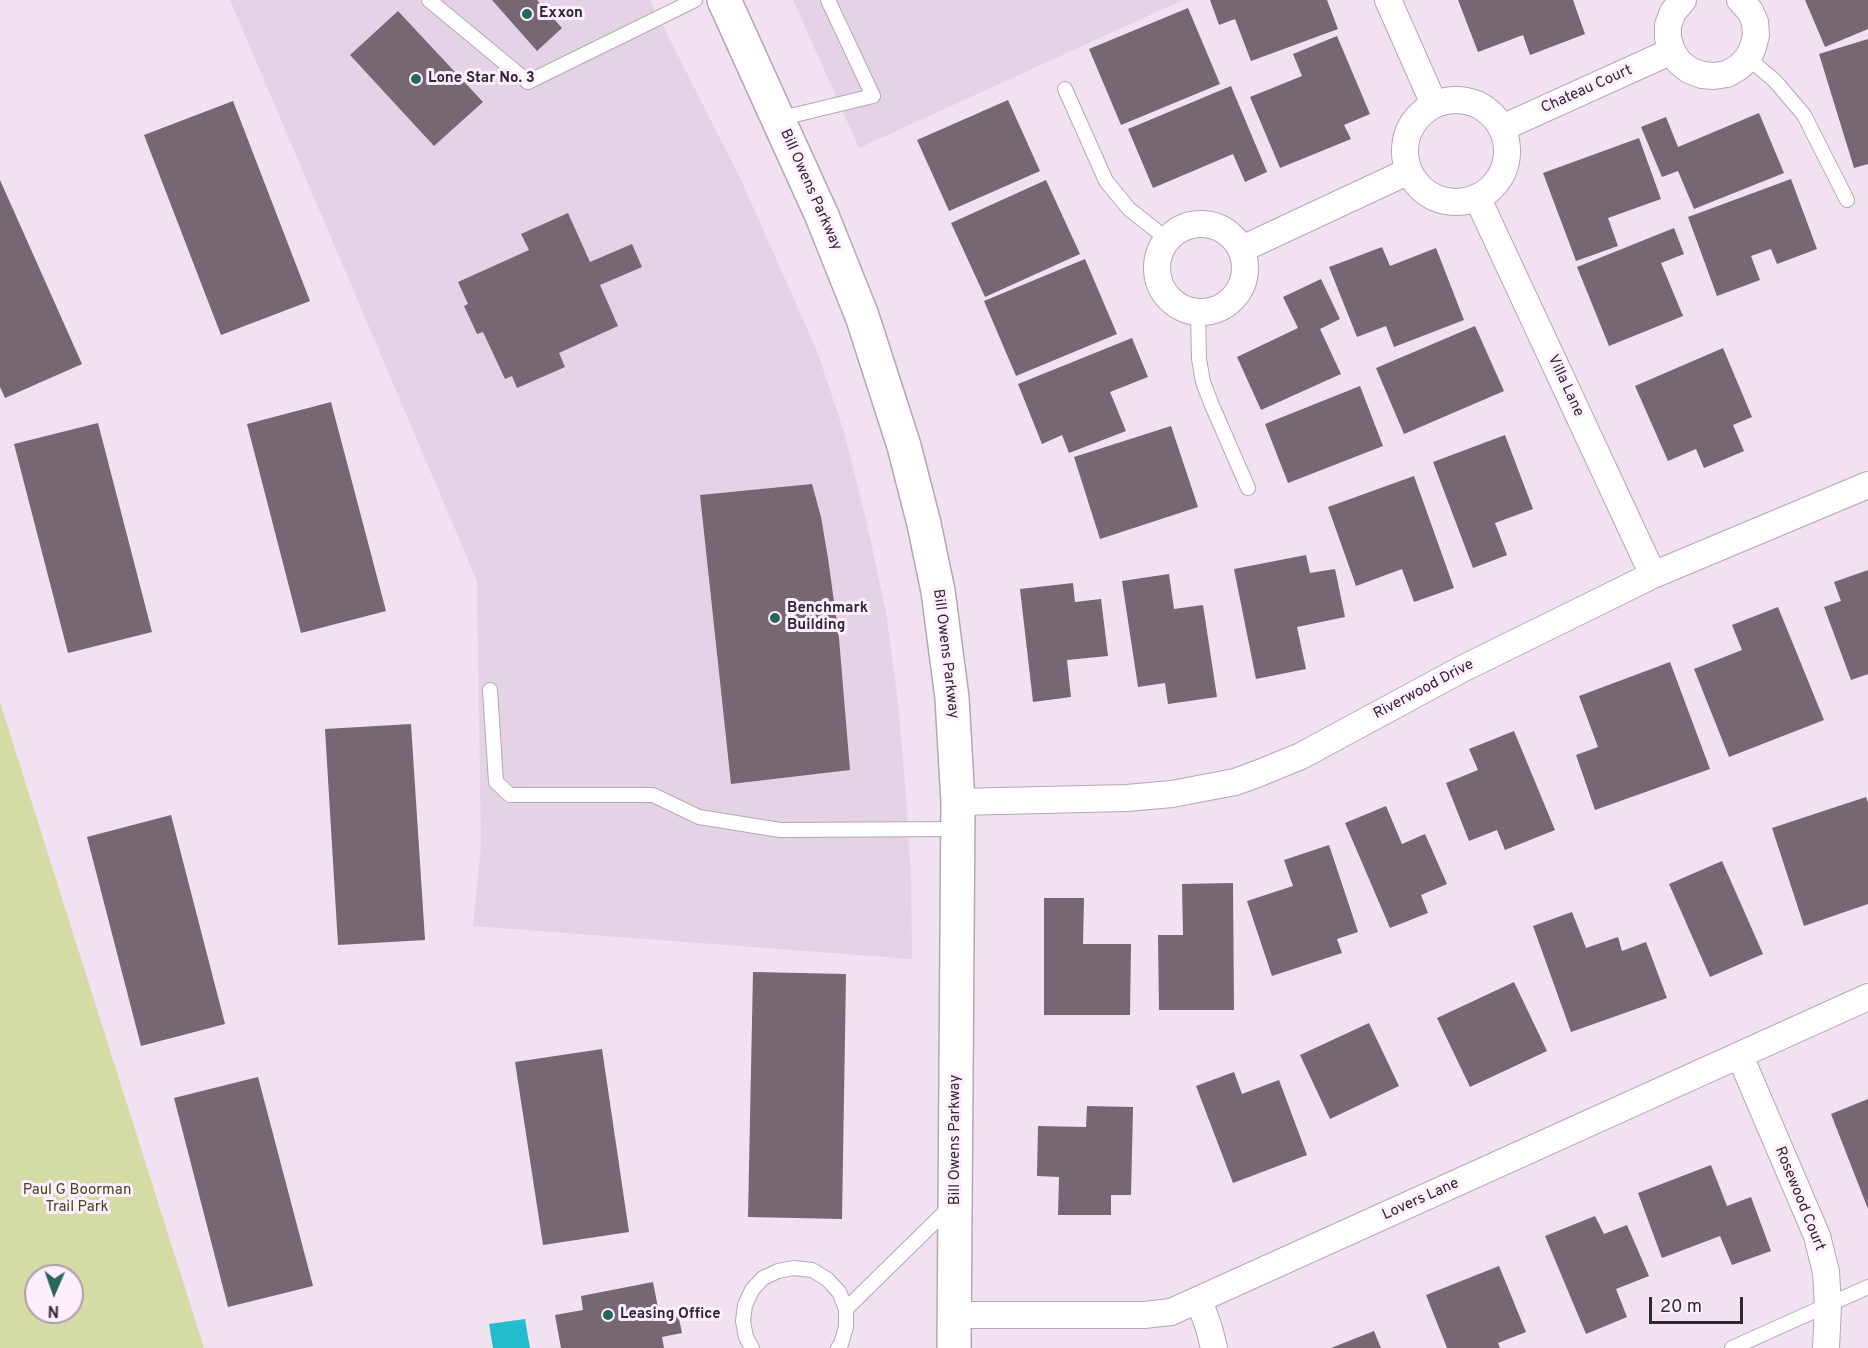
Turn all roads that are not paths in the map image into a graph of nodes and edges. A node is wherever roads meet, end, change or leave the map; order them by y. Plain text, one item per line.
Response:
1 (429, 0) edge
2 (695, 0) edge
3 (724, 0) edge
4 (828, 0) edge
5 (1388, 0) edge
6 (1683, 0) edge
7 (1740, 0) edge
8 (1672, 51) junction
9 (1748, 58) junction
10 (1065, 89) dead end
11 (1434, 104) junction
12 (778, 119) junction
13 (1502, 128) junction
14 (1409, 171) junction
15 (1477, 197) junction
16 (1847, 200) dead end
17 (1167, 239) junction
18 (1242, 249) junction
19 (1198, 312) junction
20 (1868, 484) edge
21 (1248, 488) dead end
22 (1653, 575) junction
23 (490, 690) dead end
24 (958, 816) junction
25 (1868, 997) edge
26 (1740, 1056) junction
27 (956, 1202) junction
28 (1868, 1287) edge
29 (1199, 1300) junction
30 (1828, 1306) junction
31 (846, 1309) junction
32 (955, 1315) junction
33 (845, 1346) edge
34 (752, 1348) edge
35 (954, 1348) edge
36 (1214, 1348) edge
37 (1732, 1348) edge
38 (1826, 1348) edge

1 - 2 lane
3 - 12 main road, Bill Owens Parkway
4 - 12 lane
5 - 11 street
6 - 8 street
7 - 9 street
8 - 9 street
8 - 13 street, Chateau Court
9 - 16 lane
10 - 17 lane
11 - 13 street
11 - 14 street
12 - 24 main road, Bill Owens Parkway
13 - 15 street
14 - 15 street
14 - 18 street
15 - 22 street, Villa Lane
17 - 18 street
17 - 19 street
18 - 19 street
19 - 21 lane
20 - 22 street, Riverwood Drive
22 - 24 street, Riverwood Drive
23 - 24 lane
24 - 27 main road, Bill Owens Parkway
25 - 26 street, Lovers Lane
26 - 29 street, Lovers Lane
26 - 30 street, Rosewood Court
27 - 31 lane
27 - 32 main road, Bill Owens Parkway
28 - 30 lane
29 - 32 street, Lovers Lane
29 - 36 street
30 - 37 lane
30 - 38 street, Rosewood Court
31 - 33 lane
31 - 34 lane
32 - 35 main road, Bill Owens Parkway

